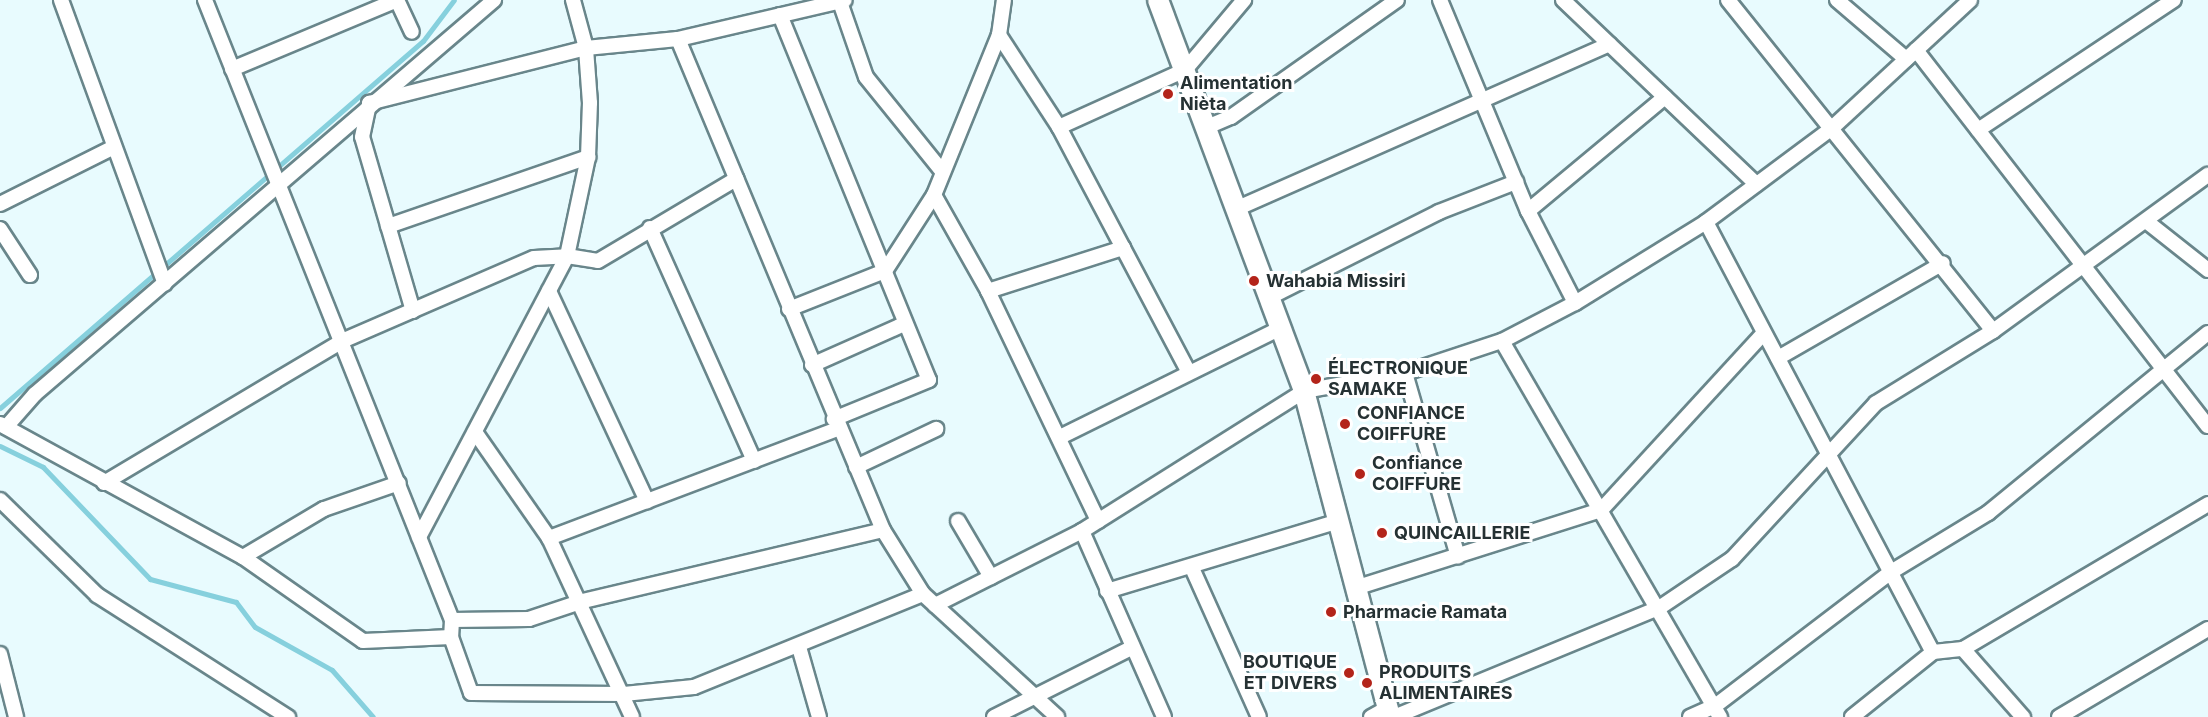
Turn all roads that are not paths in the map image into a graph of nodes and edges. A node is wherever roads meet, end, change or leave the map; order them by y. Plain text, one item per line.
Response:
1 (62, 0) edge
2 (205, 0) edge
3 (397, 0) edge
4 (494, 0) edge
5 (573, 0) edge
6 (1004, 0) edge
7 (1158, 0) edge
8 (1244, 0) edge
9 (1397, 0) edge
10 (1440, 0) edge
11 (1563, 0) edge
12 (1728, 0) edge
13 (1837, 0) edge
14 (2174, 0) edge
15 (842, 1) edge
16 (1966, 1) edge
17 (780, 15) junction
18 (412, 32) dead end
19 (999, 35) junction
20 (678, 39) junction
21 (1609, 44) junction
22 (586, 48) junction
23 (1911, 54) junction
24 (232, 69) junction
25 (1185, 70) junction
26 (1665, 97) junction
27 (1482, 99) junction
28 (369, 103) junction
29 (1059, 127) junction
30 (1208, 127) junction
31 (1832, 128) junction
32 (1978, 130) junction
33 (114, 147) junction
34 (588, 157) junction
35 (941, 170) junction
36 (2208, 175) edge
37 (736, 179) junction
38 (1516, 182) junction
39 (1756, 184) junction
40 (280, 187) junction
41 (934, 195) junction
42 (0, 204) edge
43 (1239, 208) junction
44 (1528, 211) junction
45 (2146, 221) junction
46 (1706, 222) junction
47 (388, 226) junction
48 (650, 228) junction
49 (0, 229) edge
50 (1123, 248) junction
51 (567, 256) junction
52 (1943, 263) junction
53 (2083, 266) junction
54 (2208, 270) edge
55 (885, 271) junction
56 (30, 275) dead end
57 (165, 284) junction
58 (549, 291) junction
59 (988, 291) junction
60 (1270, 297) junction
61 (1575, 303) junction
62 (789, 309) junction
63 (413, 311) junction
64 (903, 325) junction
65 (1281, 328) junction
66 (1993, 331) junction
67 (2208, 333) edge
68 (1763, 334) junction
69 (342, 341) junction
70 (1502, 341) junction
71 (1778, 358) junction
72 (812, 365) junction
73 (1187, 369) junction
74 (2166, 371) junction
75 (1406, 373) junction
76 (1304, 391) junction
77 (836, 424) junction
78 (3, 425) edge
79 (2208, 426) edge
80 (936, 429) dead end
81 (475, 432) junction
82 (1060, 437) junction
83 (1828, 453) junction
84 (754, 461) junction
85 (856, 467) junction
86 (104, 483) junction
87 (399, 483) junction
88 (0, 500) edge
89 (647, 501) junction
90 (2208, 504) edge
91 (1601, 510) junction
92 (958, 521) dead end
93 (1098, 521) junction
94 (1335, 522) junction
95 (883, 530) junction
96 (1082, 531) junction
97 (419, 537) junction
98 (549, 538) junction
99 (243, 557) junction
100 (1458, 557) junction
101 (1192, 568) junction
102 (1891, 572) junction
103 (991, 577) junction
104 (1355, 588) junction
105 (1107, 591) junction
106 (923, 594) junction
107 (583, 601) junction
108 (935, 605) junction
109 (1659, 608) junction
110 (452, 620) junction
111 (2208, 629) edge
112 (451, 637) junction
113 (799, 647) junction
114 (1131, 648) junction
115 (1963, 649) junction
116 (1933, 652) junction
117 (0, 654) edge
118 (624, 694) junction
119 (1037, 696) junction
120 (1717, 712) edge
121 (1385, 715) edge
122 (16, 717) edge
123 (288, 717) edge
124 (632, 717) edge
125 (819, 717) edge
126 (994, 717) edge
127 (1057, 717) edge
128 (1164, 717) edge
129 (1259, 717) edge
130 (1690, 717) edge
131 (1852, 717) edge
132 (2023, 717) edge
133 (2059, 717) edge

1 - 33 street
2 - 24 street
3 - 18 street
3 - 24 street
4 - 28 street
5 - 22 street
6 - 19 street
7 - 25 main road
8 - 25 street
9 - 30 street
10 - 27 street
11 - 21 street
12 - 31 street
13 - 23 street
14 - 32 street
15 - 17 street
15 - 35 street
16 - 23 street
17 - 20 street
17 - 55 street
19 - 29 street
19 - 35 street
20 - 22 street
20 - 37 street
21 - 26 street
21 - 27 street
22 - 28 street
22 - 34 street
23 - 31 street
23 - 32 street
24 - 40 street
25 - 29 street
25 - 30 main road
26 - 39 street
26 - 44 street
27 - 38 street
27 - 43 street
28 - 40 street
28 - 47 street
29 - 50 street
30 - 43 main road
31 - 39 street
31 - 52 street
32 - 53 street
33 - 42 street
33 - 57 street
34 - 47 street
34 - 51 street
35 - 41 street
36 - 45 street
37 - 48 street
37 - 62 street
38 - 44 street
38 - 60 street
39 - 46 street
40 - 57 street
40 - 69 street
41 - 55 street
41 - 59 street
43 - 60 main road
44 - 61 street
45 - 53 street
45 - 54 street
46 - 61 street
46 - 68 street
47 - 63 street
48 - 51 street
48 - 84 street
49 - 56 street
50 - 59 street
50 - 73 street
51 - 58 street
51 - 63 street
52 - 66 street
52 - 71 street
53 - 66 street
53 - 74 street
55 - 62 street
55 - 64 street
57 - 78 street
58 - 81 street
58 - 89 street
59 - 82 street
60 - 65 main road
61 - 70 street
62 - 72 street
63 - 69 street
64 - 72 street
64 - 77 street
65 - 73 street
65 - 76 main road
66 - 83 street
67 - 74 street
68 - 71 street
68 - 91 street
69 - 86 street
69 - 87 street
70 - 75 street
70 - 91 street
71 - 83 street
72 - 77 street
73 - 82 street
74 - 79 street
74 - 102 street
75 - 76 street
75 - 100 street
76 - 93 street
76 - 94 main road
77 - 84 street
77 - 85 street
78 - 86 street
80 - 85 street
81 - 97 street
81 - 98 street
82 - 93 street
83 - 102 street
83 - 109 street
84 - 89 street
85 - 95 street
86 - 99 street
87 - 97 street
87 - 99 street
88 - 123 street
89 - 98 street
90 - 115 street
91 - 100 street
91 - 109 street
92 - 103 street
93 - 96 street
94 - 101 street
94 - 104 main road
95 - 106 street
95 - 107 street
96 - 103 street
96 - 105 street
97 - 110 street
98 - 107 street
99 - 112 street
100 - 104 street
101 - 105 street
101 - 129 street
102 - 116 street
102 - 120 street
103 - 108 street
104 - 121 main road
105 - 114 street
106 - 108 street
106 - 113 street
107 - 110 street
107 - 118 street
108 - 119 street
109 - 120 street
109 - 121 street
110 - 112 street
111 - 133 street
112 - 118 street
113 - 118 street
113 - 125 street
114 - 119 street
114 - 128 street
115 - 116 street
115 - 132 street
116 - 131 street
117 - 122 street
118 - 124 street
119 - 126 street
119 - 127 street
120 - 130 street

